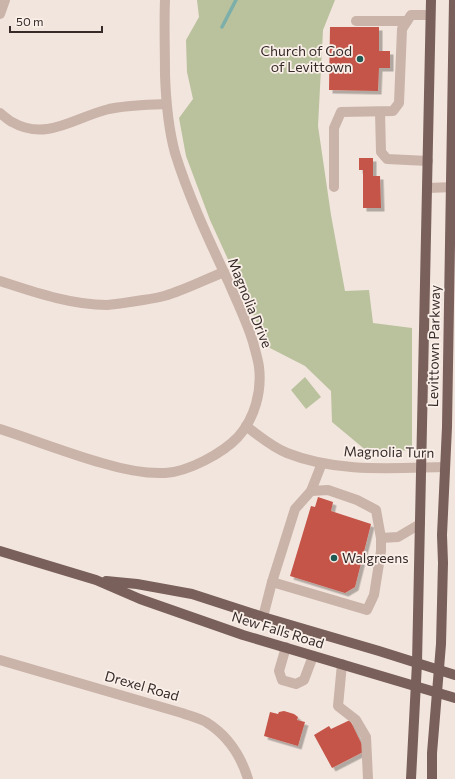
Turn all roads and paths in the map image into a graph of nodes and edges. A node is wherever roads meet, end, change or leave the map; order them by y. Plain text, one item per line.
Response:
1 (5, 0) edge
2 (165, 0) edge
3 (430, 0) edge
4 (454, 0) edge
5 (0, 14) edge
6 (430, 15) junction
7 (356, 21) dead end
8 (407, 21) junction
9 (166, 104) junction
10 (380, 112) junction
11 (0, 113) edge
12 (428, 161) junction
13 (334, 187) dead end
14 (453, 187) edge
15 (428, 188) junction
16 (224, 272) junction
17 (0, 281) edge
18 (246, 426) junction
19 (0, 429) edge
20 (322, 463) junction
21 (421, 467) junction
22 (445, 467) junction
23 (311, 490) junction
24 (420, 524) junction
25 (381, 538) junction
26 (0, 551) edge
27 (96, 580) junction
28 (272, 582) junction
29 (263, 617) junction
30 (286, 647) junction
31 (313, 656) junction
32 (0, 660) edge
33 (417, 663) junction
34 (342, 664) junction
35 (439, 670) junction
36 (455, 675) edge
37 (416, 686) junction
38 (437, 693) junction
39 (455, 698) edge
40 (248, 779) edge
41 (368, 779) edge
42 (411, 779) edge
43 (432, 779) edge

1 - 5 street
2 - 9 street, Magnolia Drive
3 - 6 main road, Levittown Parkway
4 - 14 main road, Levittown Parkway
6 - 8 street
6 - 12 main road, Levittown Parkway
7 - 8 street
8 - 10 street
9 - 11 street
9 - 16 street, Magnolia Drive
10 - 12 street
10 - 13 street
12 - 15 main road, Levittown Parkway
14 - 15 street
14 - 22 main road, Levittown Parkway
15 - 21 main road, Levittown Parkway
16 - 17 street
16 - 18 street, Magnolia Drive
18 - 19 street, Magnolia Drive
18 - 20 street, Magnolia Turn
20 - 21 street, Magnolia Turn
20 - 23 street
21 - 22 street, Magnolia Turn
21 - 24 main road, Levittown Parkway
22 - 35 main road, Levittown Parkway
23 - 25 street
23 - 28 street
24 - 25 street
24 - 33 main road, Levittown Parkway
25 - 28 street
26 - 27 main road, New Falls Road
27 - 29 main road, New Falls Road
27 - 30 main road, New Falls Road
28 - 29 street
29 - 33 main road, New Falls Road
30 - 31 main road, New Falls Road
30 - 31 street
31 - 34 main road, New Falls Road
32 - 40 street, Drexel Road
33 - 35 main road, New Falls Road
33 - 37 main road, Levittown Parkway
34 - 37 main road, New Falls Road
34 - 41 street
35 - 36 main road, New Falls Road
35 - 38 main road, Levittown Parkway
37 - 38 main road, New Falls Road
37 - 42 main road, Levittown Parkway
38 - 39 main road, New Falls Road
38 - 43 main road, Levittown Parkway

